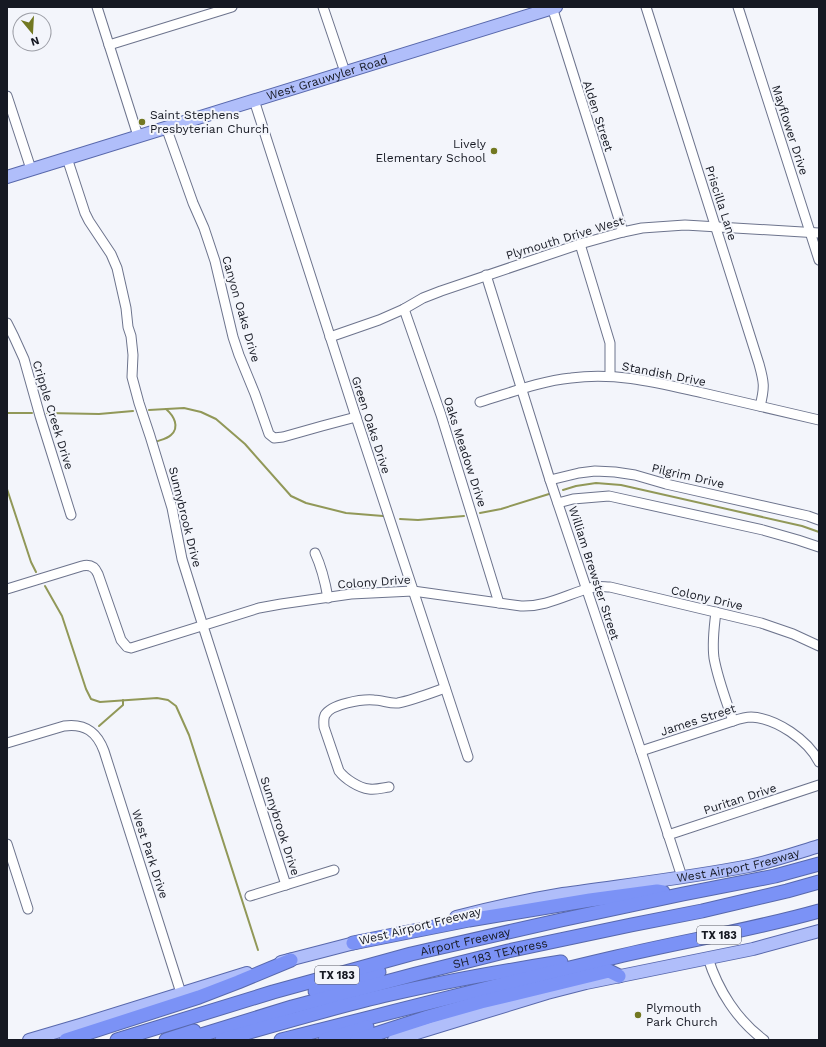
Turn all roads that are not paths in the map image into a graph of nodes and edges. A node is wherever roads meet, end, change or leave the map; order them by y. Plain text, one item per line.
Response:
1 (97, 7) edge
2 (232, 7) edge
3 (323, 7) edge
4 (553, 7) edge
5 (646, 7) edge
6 (738, 7) edge
7 (109, 45) junction
8 (345, 72) junction
9 (7, 96) edge
10 (254, 100) junction
11 (166, 128) junction
12 (138, 136) junction
13 (67, 158) junction
14 (31, 169) junction
15 (7, 177) edge
16 (716, 227) junction
17 (623, 232) junction
18 (815, 233) edge
19 (580, 244) junction
20 (819, 260) edge
21 (486, 275) junction
22 (404, 309) junction
23 (7, 323) edge
24 (330, 337) junction
25 (610, 376) junction
26 (521, 389) junction
27 (480, 402) dead end
28 (760, 406) junction
29 (356, 417) junction
30 (819, 420) edge
31 (550, 480) junction
32 (558, 503) junction
33 (71, 515) dead end
34 (819, 520) edge
35 (819, 547) edge
36 (315, 553) dead end
37 (7, 589) edge
38 (587, 590) junction
39 (413, 591) junction
40 (328, 598) junction
41 (499, 603) junction
42 (716, 612) junction
43 (203, 626) junction
44 (819, 646) edge
45 (445, 688) junction
46 (733, 721) junction
47 (7, 743) edge
48 (641, 751) junction
49 (468, 757) dead end
50 (819, 762) edge
51 (819, 786) edge
52 (388, 787) dead end
53 (668, 835) junction
54 (7, 844) edge
55 (819, 846) edge
56 (819, 864) edge
57 (334, 870) dead end
58 (682, 877) junction
59 (819, 882) edge
60 (286, 885) junction
61 (819, 888) edge
62 (682, 894) junction
63 (250, 896) dead end
64 (28, 909) dead end
65 (819, 911) edge
66 (561, 920) junction
67 (819, 931) edge
68 (353, 943) junction
69 (618, 957) junction
70 (708, 958) junction
71 (291, 960) junction
72 (619, 976) junction
73 (181, 993) junction
74 (430, 1002) junction
75 (29, 1040) edge
76 (66, 1040) edge
77 (116, 1040) edge
78 (166, 1040) edge
79 (185, 1040) edge
80 (202, 1040) edge
81 (222, 1040) edge
82 (281, 1040) edge
83 (325, 1040) edge
84 (357, 1040) edge
85 (394, 1040) edge
86 (764, 1040) edge

1 - 7 street
2 - 7 street
3 - 8 street
4 - 8 main road, West Grauwyler Road
4 - 17 street, Alden Street
5 - 16 street, Priscilla Lane
6 - 18 street, Mayflower Drive
7 - 12 street
8 - 10 main road, West Grauwyler Road
9 - 14 street
10 - 11 main road, West Grauwyler Road
10 - 24 street, Green Oaks Drive
11 - 12 main road, West Grauwyler Road
11 - 29 street, Canyon Oaks Drive
12 - 13 main road, West Grauwyler Road
13 - 14 main road, West Grauwyler Road
13 - 43 street, Sunnybrook Drive
14 - 15 main road, West Grauwyler Road
16 - 17 street, Plymouth Drive West
16 - 18 street, Plymouth Drive West
16 - 28 street, Priscilla Lane
17 - 19 street, Plymouth Drive West
18 - 20 street, Mayflower Drive
19 - 21 street, Plymouth Drive West
19 - 25 street
21 - 22 street, Plymouth Drive West
21 - 26 street, William Brewster Street
22 - 24 street, Plymouth Drive West
22 - 41 street, Oaks Meadow Drive
23 - 33 street, Cripple Creek Drive
24 - 29 street, Green Oaks Drive
25 - 26 street, Standish Drive
25 - 28 street, Standish Drive
26 - 27 street, Standish Drive
26 - 31 street, William Brewster Street
28 - 30 street, Standish Drive
29 - 39 street, Green Oaks Drive
31 - 32 street, William Brewster Street
31 - 34 street, Pilgrim Drive
32 - 35 street
32 - 38 street, William Brewster Street
36 - 40 street
37 - 43 street, Colony Drive
38 - 41 street, Colony Drive
38 - 42 street, Colony Drive
38 - 48 street, William Brewster Street
39 - 40 street, Colony Drive
39 - 41 street, Colony Drive
39 - 45 street, Green Oaks Drive
40 - 43 street, Colony Drive
42 - 44 street, Colony Drive
42 - 46 street
43 - 60 street, Sunnybrook Drive
45 - 49 street, Green Oaks Drive
45 - 52 street
46 - 48 street, James Street
46 - 50 street, James Street
47 - 73 street, West Park Drive
48 - 53 street, William Brewster Street
51 - 53 street, Puritan Drive
53 - 58 street, William Brewster Street
54 - 64 street
55 - 58 main road, West Airport Freeway
56 - 62 highway, Airport Freeway / TX 183
57 - 60 street
58 - 68 main road, West Airport Freeway
59 - 79 highway, SH 183 TEXpress
60 - 63 street
61 - 80 highway, SH 183 TEXpress
62 - 66 highway, Airport Freeway / TX 183
62 - 68 highway
65 - 69 highway, TX 183
66 - 77 highway, Airport Freeway / TX 183
66 - 78 highway
67 - 70 main road
68 - 71 main road, West Airport Freeway
69 - 74 highway, TX 183
69 - 81 highway
70 - 72 main road
70 - 86 street
71 - 73 main road, West Airport Freeway
71 - 76 highway
72 - 84 highway
72 - 85 main road
73 - 75 main road, West Airport Freeway
74 - 82 highway, TX 183
74 - 83 highway

